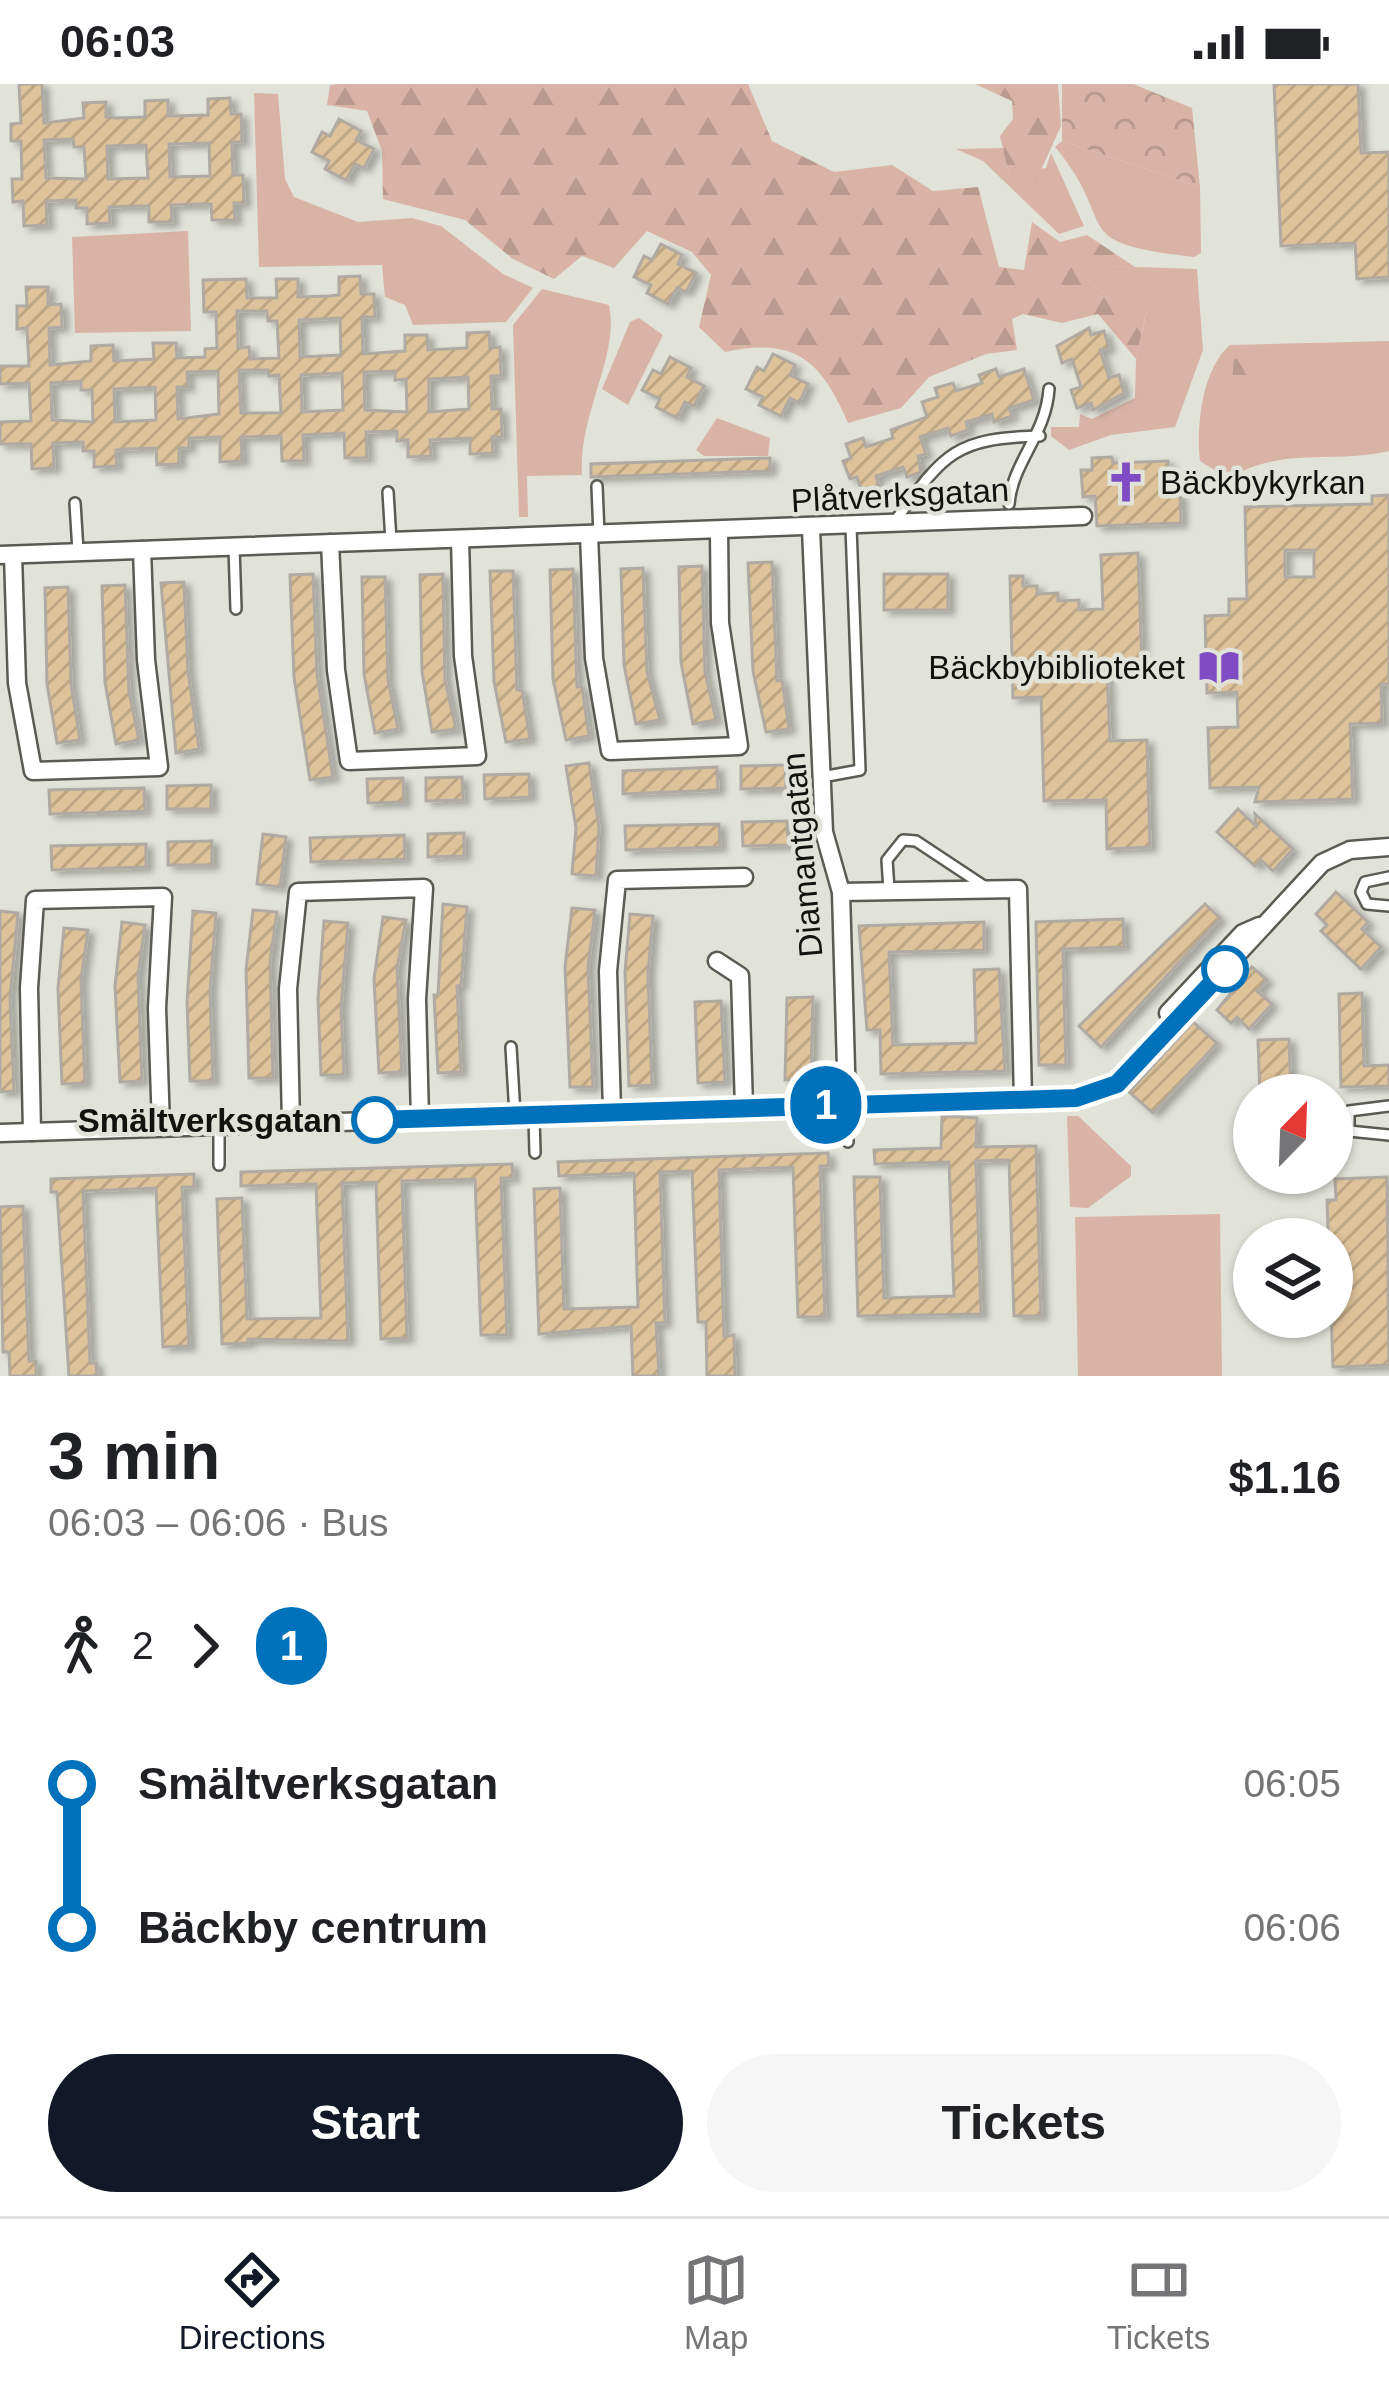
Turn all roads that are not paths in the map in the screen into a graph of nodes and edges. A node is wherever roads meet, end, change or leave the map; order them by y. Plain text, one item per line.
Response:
1 (1049, 389) dead end
2 (1040, 436) junction
3 (597, 486) dead end
4 (388, 492) dead end
5 (75, 503) dead end
6 (1009, 504) dead end
7 (1083, 516) dead end
8 (892, 526) junction
9 (851, 527) junction
10 (811, 530) junction
11 (719, 532) junction
12 (594, 535) junction
13 (460, 539) junction
14 (391, 541) junction
15 (330, 543) junction
16 (234, 547) junction
17 (142, 550) junction
18 (78, 553) junction
19 (7, 555) edge
20 (236, 609) dead end
21 (822, 777) junction
22 (1389, 847) edge
23 (744, 877) dead end
24 (1389, 877) edge
25 (989, 889) junction
26 (889, 890) junction
27 (841, 892) junction
28 (1389, 907) edge
29 (718, 961) dead end
30 (511, 1047) dead end
31 (1023, 1099) junction
32 (847, 1104) junction
33 (1389, 1106) edge
34 (744, 1107) junction
35 (612, 1111) junction
36 (524, 1115) junction
37 (420, 1119) junction
38 (291, 1123) junction
39 (219, 1125) junction
40 (161, 1127) junction
41 (0, 1132) edge
42 (32, 1132) junction
43 (1389, 1135) edge
44 (848, 1142) dead end
45 (535, 1154) dead end
46 (219, 1165) dead end

1 - 2 lane
2 - 6 lane
2 - 8 lane
3 - 12 lane
4 - 14 lane
5 - 18 lane
7 - 8 street, Plåtverksgatan
8 - 9 street, Plåtverksgatan
9 - 10 street, Plåtverksgatan
9 - 21 lane
10 - 11 street, Plåtverksgatan
10 - 21 street, Diamantgatan
11 - 12 street, Plåtverksgatan
11 - 12 street
12 - 13 street, Plåtverksgatan
13 - 14 street, Plåtverksgatan
13 - 15 street
14 - 15 street, Plåtverksgatan
15 - 16 street, Plåtverksgatan
16 - 17 street, Plåtverksgatan
16 - 20 lane
17 - 18 street, Plåtverksgatan
17 - 19 street, Plåtverksgatan
18 - 19 street, Plåtverksgatan
21 - 27 street, Diamantgatan
22 - 31 street
23 - 35 street
24 - 28 lane
25 - 26 street
25 - 26 lane
25 - 31 street
26 - 27 street
27 - 32 street, Diamantgatan
29 - 34 street
30 - 36 lane
31 - 32 street
32 - 34 street
32 - 44 lane
33 - 43 lane
34 - 35 street
35 - 36 street
36 - 37 street
36 - 45 lane
37 - 38 street
37 - 38 street
38 - 39 street
39 - 40 street
39 - 46 lane
40 - 42 street
40 - 42 street
41 - 42 street

